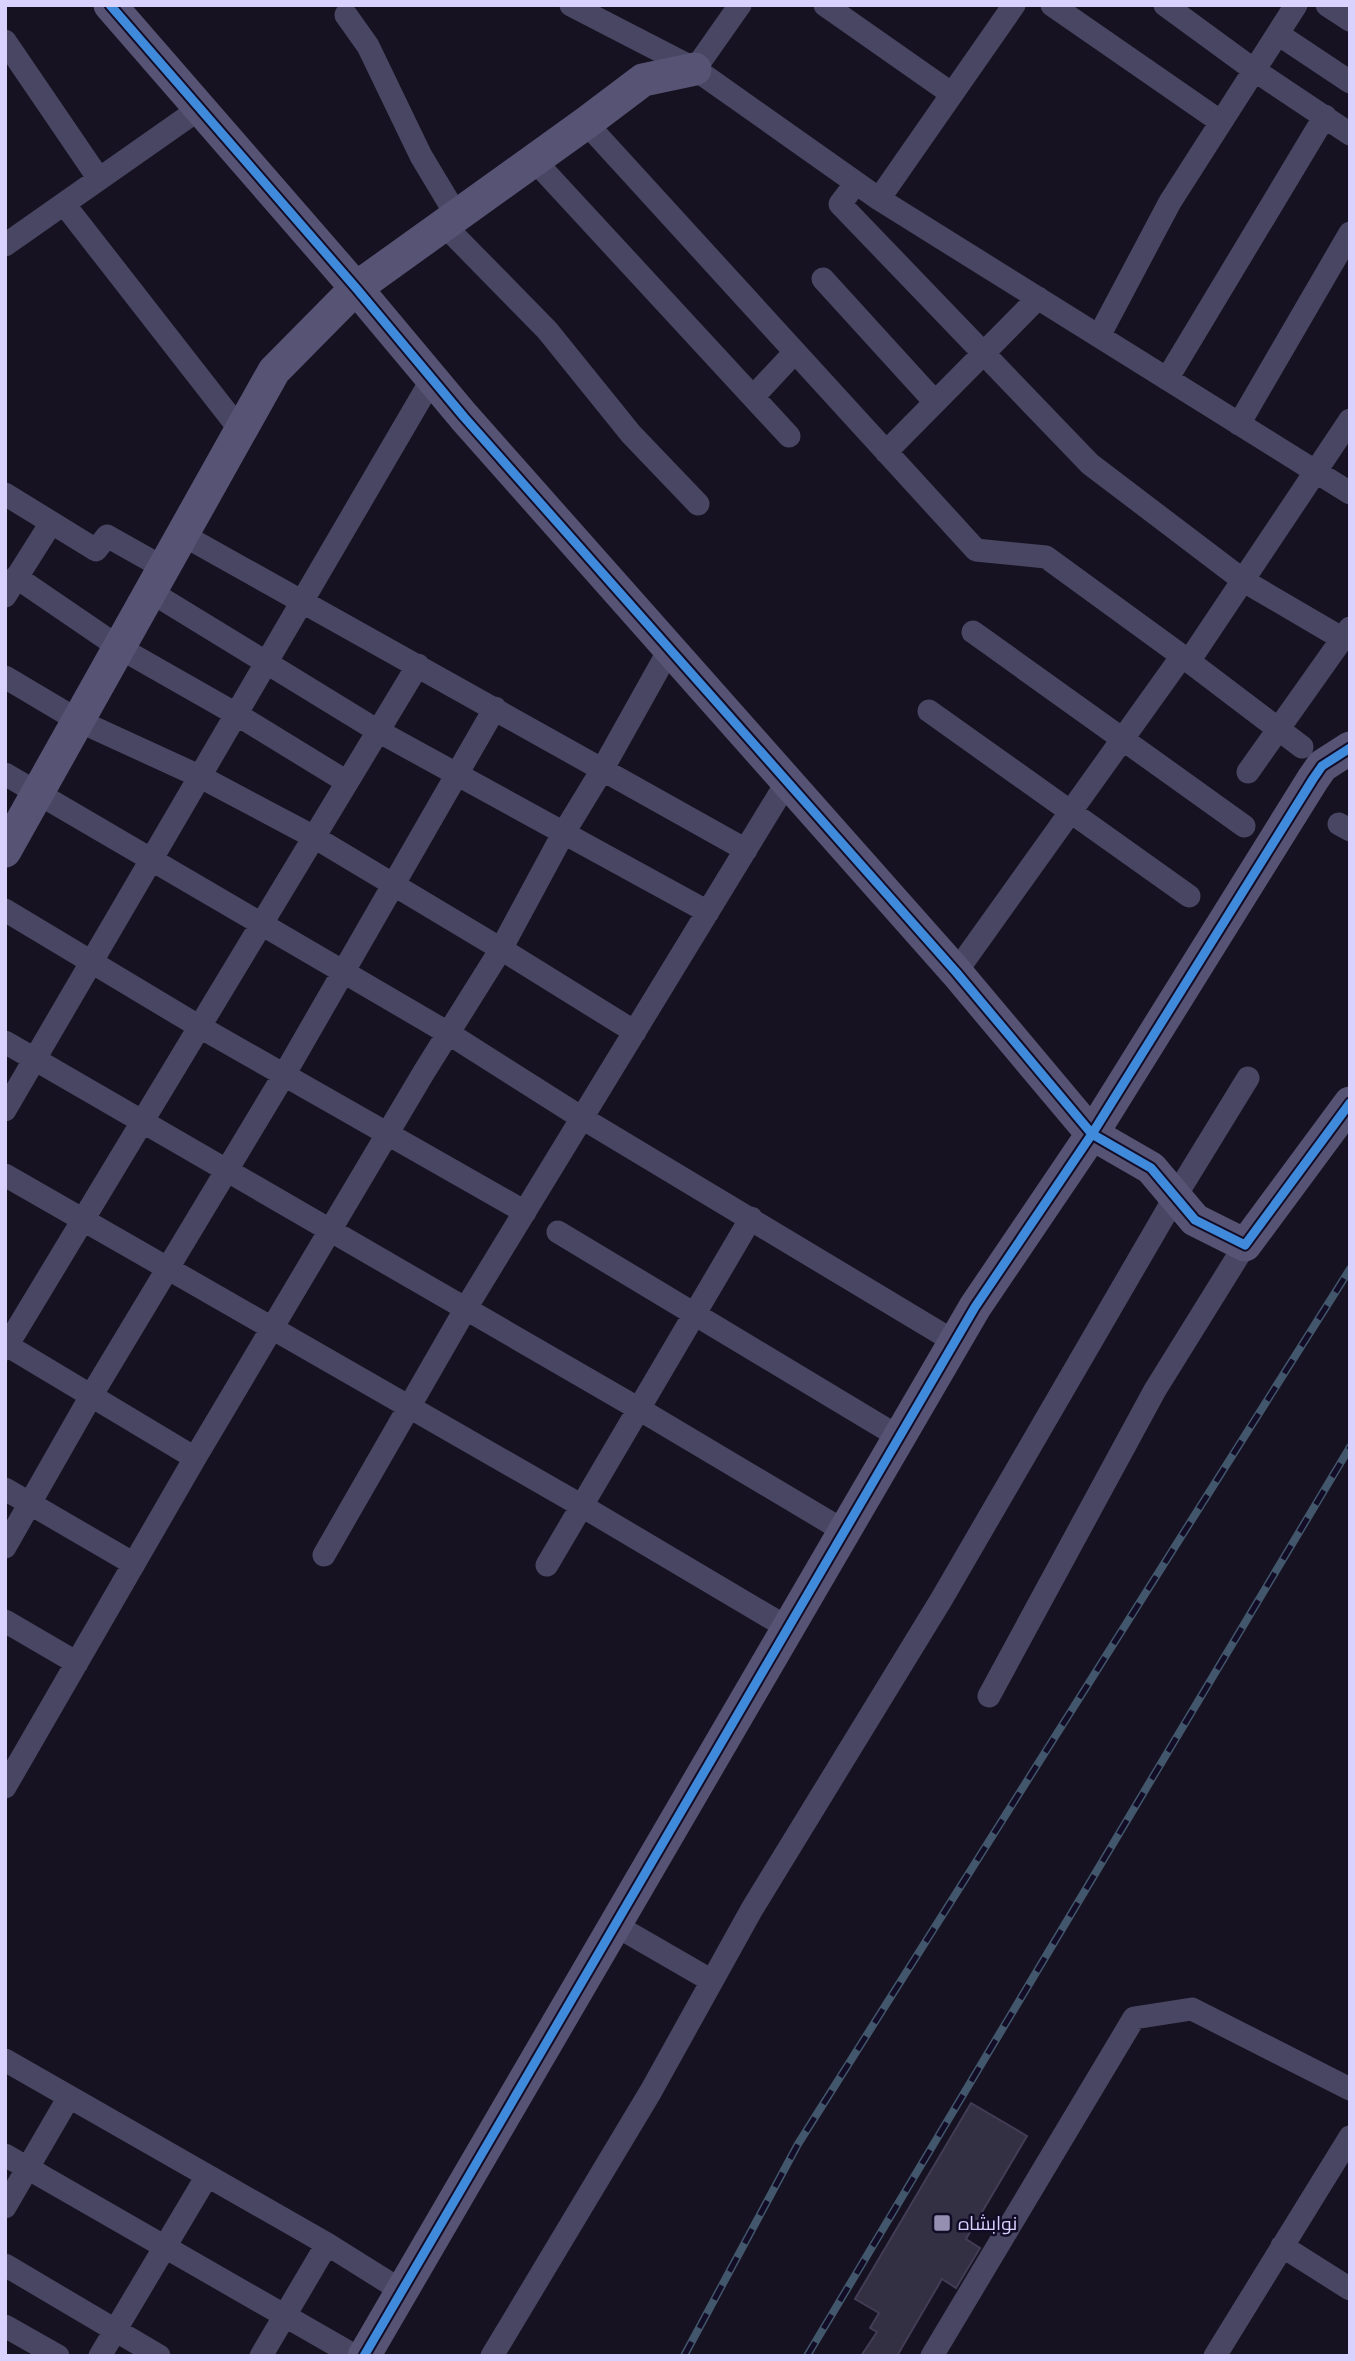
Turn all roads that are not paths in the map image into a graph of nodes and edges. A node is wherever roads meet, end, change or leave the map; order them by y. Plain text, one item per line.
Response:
1 (110, 5) edge
2 (740, 5) edge
3 (825, 5) edge
4 (1052, 5) edge
5 (1165, 5) edge
6 (1296, 5) edge
7 (1327, 5) edge
8 (573, 6) edge
9 (1013, 6) edge
10 (346, 15) dead end
11 (1350, 20) edge
12 (1278, 34) junction
13 (5, 41) edge
14 (695, 69) junction
15 (1254, 70) junction
16 (1350, 82) edge
17 (952, 94) junction
18 (199, 109) junction
19 (1325, 116) junction
20 (1221, 122) junction
21 (586, 123) junction
22 (1350, 134) edge
23 (534, 160) junction
24 (99, 179) junction
25 (856, 183) junction
26 (879, 199) junction
27 (64, 204) junction
28 (451, 220) junction
29 (1350, 233) edge
30 (8, 238) edge
31 (823, 279) dead end
32 (356, 288) junction
33 (1038, 298) junction
34 (1098, 336) junction
35 (795, 352) junction
36 (984, 353) junction
37 (432, 379) junction
38 (1167, 379) junction
39 (753, 397) junction
40 (935, 402) junction
41 (1350, 420) edge
42 (1239, 424) junction
43 (241, 431) junction
44 (789, 436) dead end
45 (886, 452) junction
46 (1316, 472) junction
47 (1350, 493) edge
48 (5, 494) edge
49 (698, 504) dead end
50 (51, 523) junction
51 (183, 535) junction
52 (158, 580) junction
53 (1244, 581) junction
54 (10, 587) edge
55 (302, 601) junction
56 (973, 632) dead end
57 (1346, 634) edge
58 (120, 648) junction
59 (669, 650) junction
60 (1185, 659) junction
61 (267, 662) junction
62 (418, 666) junction
63 (5, 677) edge
64 (495, 708) junction
65 (929, 711) dead end
66 (236, 714) junction
67 (79, 722) junction
68 (1279, 729) junction
69 (379, 731) junction
70 (1123, 738) junction
71 (1350, 748) edge
72 (1312, 756) junction
73 (602, 770) junction
74 (1248, 772) dead end
75 (456, 773) junction
76 (5, 774) edge
77 (199, 776) junction
78 (347, 782) junction
79 (787, 782) junction
80 (39, 793) junction
81 (1070, 812) junction
82 (1244, 826) dead end
83 (563, 834) junction
84 (314, 837) junction
85 (746, 850) junction
86 (5, 851) edge
87 (150, 859) junction
88 (392, 884) junction
89 (1189, 897) dead end
90 (5, 910) edge
91 (708, 912) junction
92 (262, 924) junction
93 (501, 949) junction
94 (93, 962) junction
95 (342, 971) junction
96 (956, 972) junction
97 (200, 1027) junction
98 (635, 1032) junction
99 (448, 1033) junction
100 (5, 1042) edge
101 (34, 1059) junction
102 (284, 1074) junction
103 (1248, 1078) dead end
104 (1350, 1102) edge
105 (5, 1110) edge
106 (582, 1118) junction
107 (143, 1121) junction
108 (387, 1133) junction
109 (1092, 1134) junction
110 (227, 1169) junction
111 (5, 1175) edge
112 (1175, 1197) junction
113 (525, 1212) junction
114 (751, 1218) junction
115 (83, 1220) junction
116 (331, 1229) junction
117 (558, 1232) dead end
118 (1245, 1245) junction
119 (169, 1269) junction
120 (466, 1308) junction
121 (695, 1313) junction
122 (272, 1328) junction
123 (955, 1342) junction
124 (6, 1346) edge
125 (91, 1396) junction
126 (410, 1408) junction
127 (639, 1409) junction
128 (899, 1437) junction
129 (194, 1458) junction
130 (5, 1489) edge
131 (30, 1503) junction
132 (582, 1506) junction
133 (844, 1531) junction
134 (5, 1546) edge
135 (324, 1555) dead end
136 (134, 1564) junction
137 (547, 1565) dead end
138 (5, 1621) edge
139 (788, 1628) junction
140 (77, 1662) junction
141 (989, 1696) dead end
142 (13, 1757) edge
143 (5, 1787) edge
144 (615, 1924) junction
145 (712, 1981) junction
146 (5, 2060) edge
147 (1350, 2089) edge
148 (69, 2096) junction
149 (1350, 2137) edge
150 (5, 2155) edge
151 (28, 2168) junction
152 (207, 2176) junction
153 (5, 2207) edge
154 (327, 2244) junction
155 (1282, 2246) junction
156 (165, 2247) junction
157 (5, 2266) edge
158 (1350, 2289) edge
159 (402, 2291) junction
160 (285, 2315) junction
161 (5, 2326) edge
162 (116, 2330) junction
163 (58, 2356) edge
164 (100, 2356) edge
165 (159, 2356) edge
166 (261, 2356) edge
167 (355, 2356) edge
168 (364, 2356) edge
169 (492, 2356) edge
170 (932, 2356) edge
171 (1215, 2356) edge

1 - 18 street
2 - 14 street
3 - 17 street
4 - 20 street
5 - 15 street
6 - 12 street
7 - 11 street
8 - 14 street
9 - 17 street
10 - 28 street
12 - 15 street
12 - 16 street
13 - 24 street
14 - 21 street
14 - 25 street
15 - 19 street
15 - 20 street
17 - 26 street
18 - 24 street
18 - 32 street
19 - 22 street
19 - 38 street
20 - 34 street
21 - 23 street
21 - 35 street
23 - 28 street
23 - 39 street
24 - 27 street
25 - 26 street
25 - 36 street
26 - 33 street
27 - 30 street
27 - 43 street
28 - 32 street
28 - 49 street
29 - 42 street
31 - 40 street
32 - 37 street
32 - 43 street
33 - 34 street
33 - 36 street
34 - 38 street
35 - 39 street
35 - 45 street
36 - 40 street
36 - 53 street
37 - 55 street
37 - 59 street
38 - 42 street
39 - 44 street
40 - 45 street
41 - 46 street
42 - 46 street
43 - 51 street
45 - 60 street
46 - 47 street
46 - 53 street
48 - 50 street
50 - 52 street
50 - 54 street
51 - 52 street
51 - 55 street
52 - 58 street
52 - 61 street
53 - 57 street
53 - 60 street
54 - 58 street
55 - 61 street
55 - 62 street
56 - 70 street
57 - 68 street
58 - 66 street
58 - 67 street
59 - 73 street
59 - 79 street
60 - 68 street
60 - 70 street
61 - 66 street
61 - 69 street
62 - 64 street
62 - 69 street
63 - 67 street
64 - 73 street
64 - 75 street
65 - 81 street
66 - 77 street
66 - 78 street
67 - 77 street
67 - 80 street
68 - 72 street
68 - 74 street
69 - 75 street
69 - 78 street
70 - 81 street
70 - 82 street
71 - 72 street
72 - 109 street
73 - 83 street
73 - 85 street
75 - 83 street
75 - 88 street
76 - 80 street
77 - 84 street
77 - 87 street
78 - 84 street
79 - 85 street
79 - 96 street
80 - 86 street
80 - 87 street
81 - 89 street
81 - 96 street
83 - 91 street
83 - 93 street
84 - 88 street
84 - 92 street
85 - 91 street
87 - 92 street
87 - 94 street
88 - 93 street
88 - 95 street
90 - 94 street
91 - 98 street
92 - 95 street
92 - 97 street
93 - 98 street
93 - 99 street
94 - 97 street
94 - 101 street
95 - 99 street
95 - 102 street
96 - 109 street
97 - 102 street
97 - 107 street
98 - 106 street
99 - 106 street
99 - 108 street
100 - 101 street
101 - 105 street
101 - 107 street
102 - 108 street
102 - 110 street
103 - 112 street
104 - 118 street
106 - 113 street
106 - 114 street
107 - 110 street
107 - 115 street
108 - 113 street
108 - 116 street
109 - 112 street
109 - 123 street
110 - 116 street
110 - 119 street
111 - 115 street
112 - 118 street
112 - 145 street
113 - 120 street
114 - 121 street
114 - 123 street
115 - 119 street
115 - 124 street
116 - 120 street
116 - 122 street
117 - 121 street
118 - 141 street
119 - 122 street
119 - 125 street
120 - 126 street
120 - 127 street
121 - 127 street
121 - 128 street
122 - 126 street
122 - 129 street
123 - 128 street
124 - 125 street
125 - 129 street
125 - 131 street
126 - 132 street
126 - 135 street
127 - 132 street
127 - 133 street
128 - 133 street
129 - 136 street
130 - 131 street
131 - 134 street
131 - 136 street
132 - 137 street
132 - 139 street
133 - 139 street
136 - 140 street
138 - 140 street
139 - 144 street
140 - 142 street
142 - 143 street
144 - 145 street
144 - 159 street
145 - 169 street
146 - 148 street
147 - 170 street
148 - 151 street
148 - 152 street
149 - 155 street
150 - 151 street
151 - 153 street
151 - 156 street
152 - 154 street
152 - 156 street
154 - 159 street
154 - 160 street
155 - 158 street
155 - 171 street
156 - 160 street
156 - 162 street
157 - 162 street
159 - 168 street
160 - 166 street
160 - 167 street
161 - 163 street
162 - 164 street
162 - 165 street

